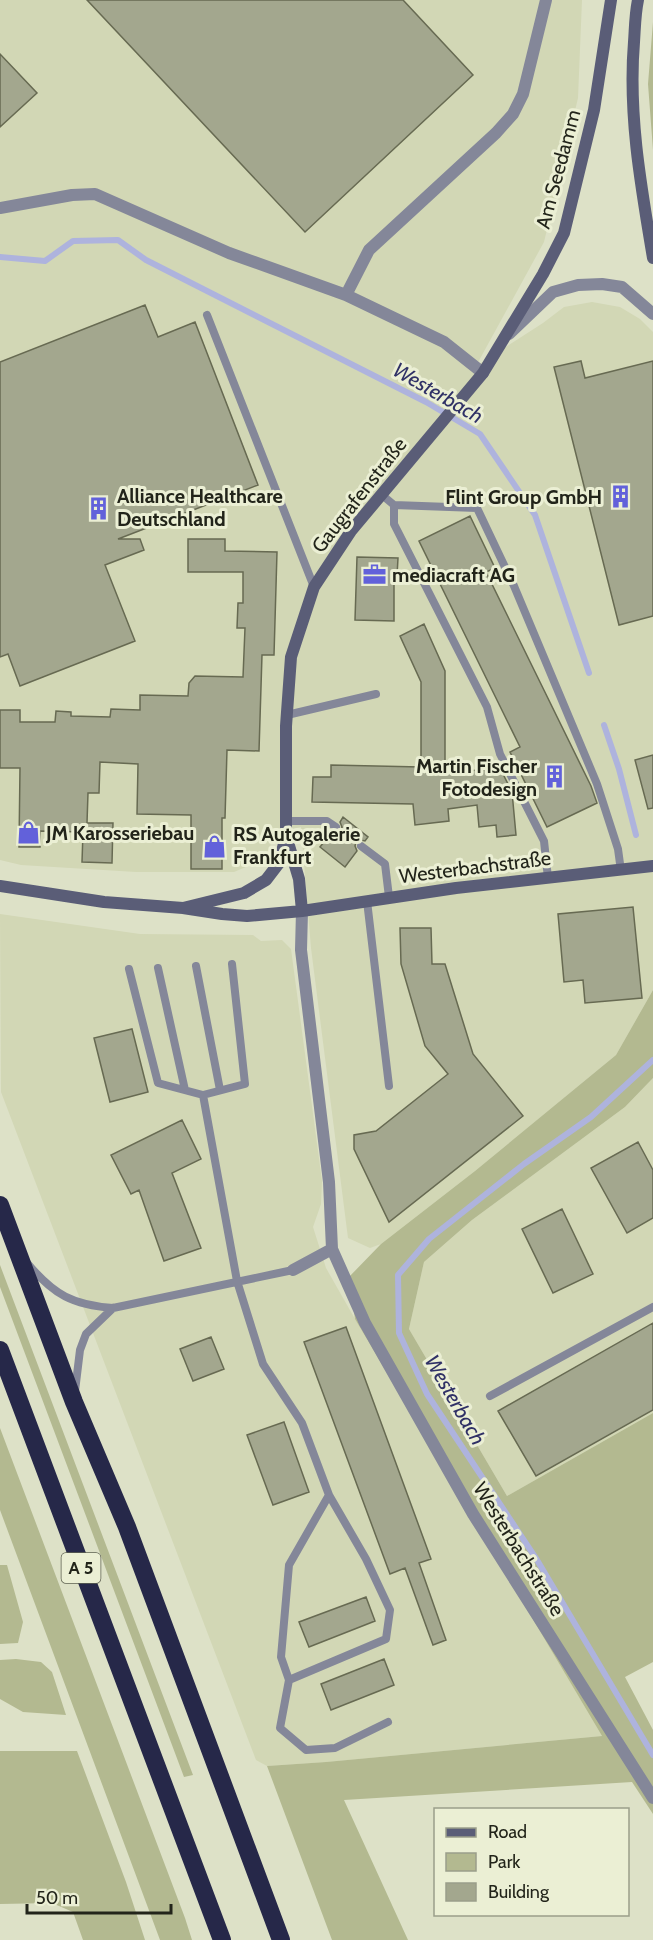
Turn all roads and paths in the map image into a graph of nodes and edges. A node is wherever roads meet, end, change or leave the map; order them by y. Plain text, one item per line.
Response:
1 (610, 0) edge
2 (638, 0) edge
3 (545, 1) edge
4 (0, 208) edge
5 (653, 258) edge
6 (346, 295) junction
7 (653, 314) edge
8 (207, 315) dead end
9 (506, 336) junction
10 (483, 373) junction
11 (382, 495) junction
12 (394, 505) junction
13 (314, 586) junction
14 (376, 694) dead end
15 (286, 715) junction
16 (286, 821) junction
17 (336, 827) dead end
18 (286, 836) junction
19 (361, 846) dead end
20 (653, 866) edge
21 (621, 871) junction
22 (548, 879) junction
23 (0, 886) edge
24 (389, 897) junction
25 (367, 901) junction
26 (183, 908) junction
27 (302, 911) junction
28 (232, 964) dead end
29 (196, 966) dead end
30 (158, 968) dead end
31 (129, 969) dead end
32 (390, 1086) dead end
33 (185, 1090) junction
34 (220, 1090) junction
35 (203, 1095) junction
36 (0, 1205) edge
37 (332, 1249) junction
38 (18, 1252) junction
39 (293, 1270) joint
40 (237, 1281) junction
41 (653, 1307) edge
42 (113, 1308) junction
43 (0, 1350) edge
44 (490, 1396) dead end
45 (74, 1402) junction
46 (329, 1495) junction
47 (289, 1680) junction
48 (388, 1722) dead end
49 (653, 1798) edge
50 (222, 1940) edge
51 (281, 1940) edge

1 - 9 main road, Am Seedamm
2 - 5 main road
3 - 6 street
4 - 6 street
6 - 10 street
7 - 9 street, Gaugrafenstraße
8 - 13 lane
9 - 10 main road, Gaugrafenstraße
10 - 11 main road, Gaugrafenstraße
11 - 12 lane
11 - 13 main road, Gaugrafenstraße
12 - 21 lane
12 - 22 lane
13 - 15 main road, Gaugrafenstraße
14 - 15 lane
15 - 16 main road, Gaugrafenstraße
16 - 17 lane
16 - 18 main road, Gaugrafenstraße
18 - 26 main road, Gaugrafenstraße
18 - 27 main road, Gaugrafenstraße
19 - 24 lane
20 - 21 main road, Westerbachstraße
21 - 22 main road, Westerbachstraße
22 - 24 main road, Westerbachstraße
23 - 26 main road, Westerbachstraße
24 - 25 main road, Westerbachstraße
25 - 27 main road, Westerbachstraße
25 - 32 lane
26 - 27 main road, Westerbachstraße
27 - 37 street, Westerbachstraße
28 - 34 lane
29 - 34 lane
30 - 33 lane
31 - 33 lane
33 - 35 lane
34 - 35 lane
35 - 40 lane
36 - 38 highway
37 - 39 street
37 - 49 street, Westerbachstraße
38 - 42 lane
38 - 45 highway
39 - 40 lane
40 - 42 lane
40 - 46 lane
41 - 44 lane
42 - 45 lane
43 - 50 highway, A 5
45 - 51 highway
46 - 47 lane
46 - 47 lane
47 - 48 lane

